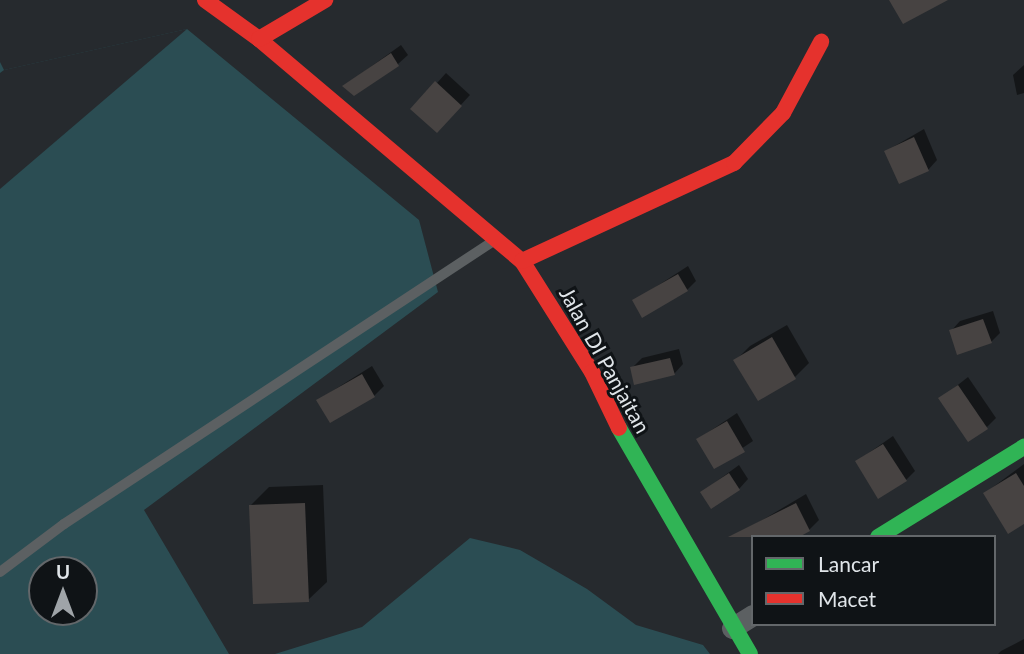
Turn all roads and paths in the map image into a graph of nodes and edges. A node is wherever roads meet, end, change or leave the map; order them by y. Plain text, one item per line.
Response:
1 (205, 0) edge
2 (325, 0) edge
3 (259, 39) junction
4 (821, 42) dead end
5 (495, 240) junction
6 (522, 261) junction
7 (1024, 447) edge
8 (881, 535) edge
9 (0, 572) edge
10 (751, 616) edge
11 (732, 628) junction
12 (750, 654) edge

1 - 3 main road, Jalan DI Panjaitan
2 - 3 main road
3 - 5 main road, Jalan DI Panjaitan
4 - 6 main road
5 - 6 main road, Jalan DI Panjaitan
5 - 9 lane
6 - 11 main road, Jalan DI Panjaitan
7 - 8 main road
10 - 11 street
11 - 12 main road, Jalan DI Panjaitan

